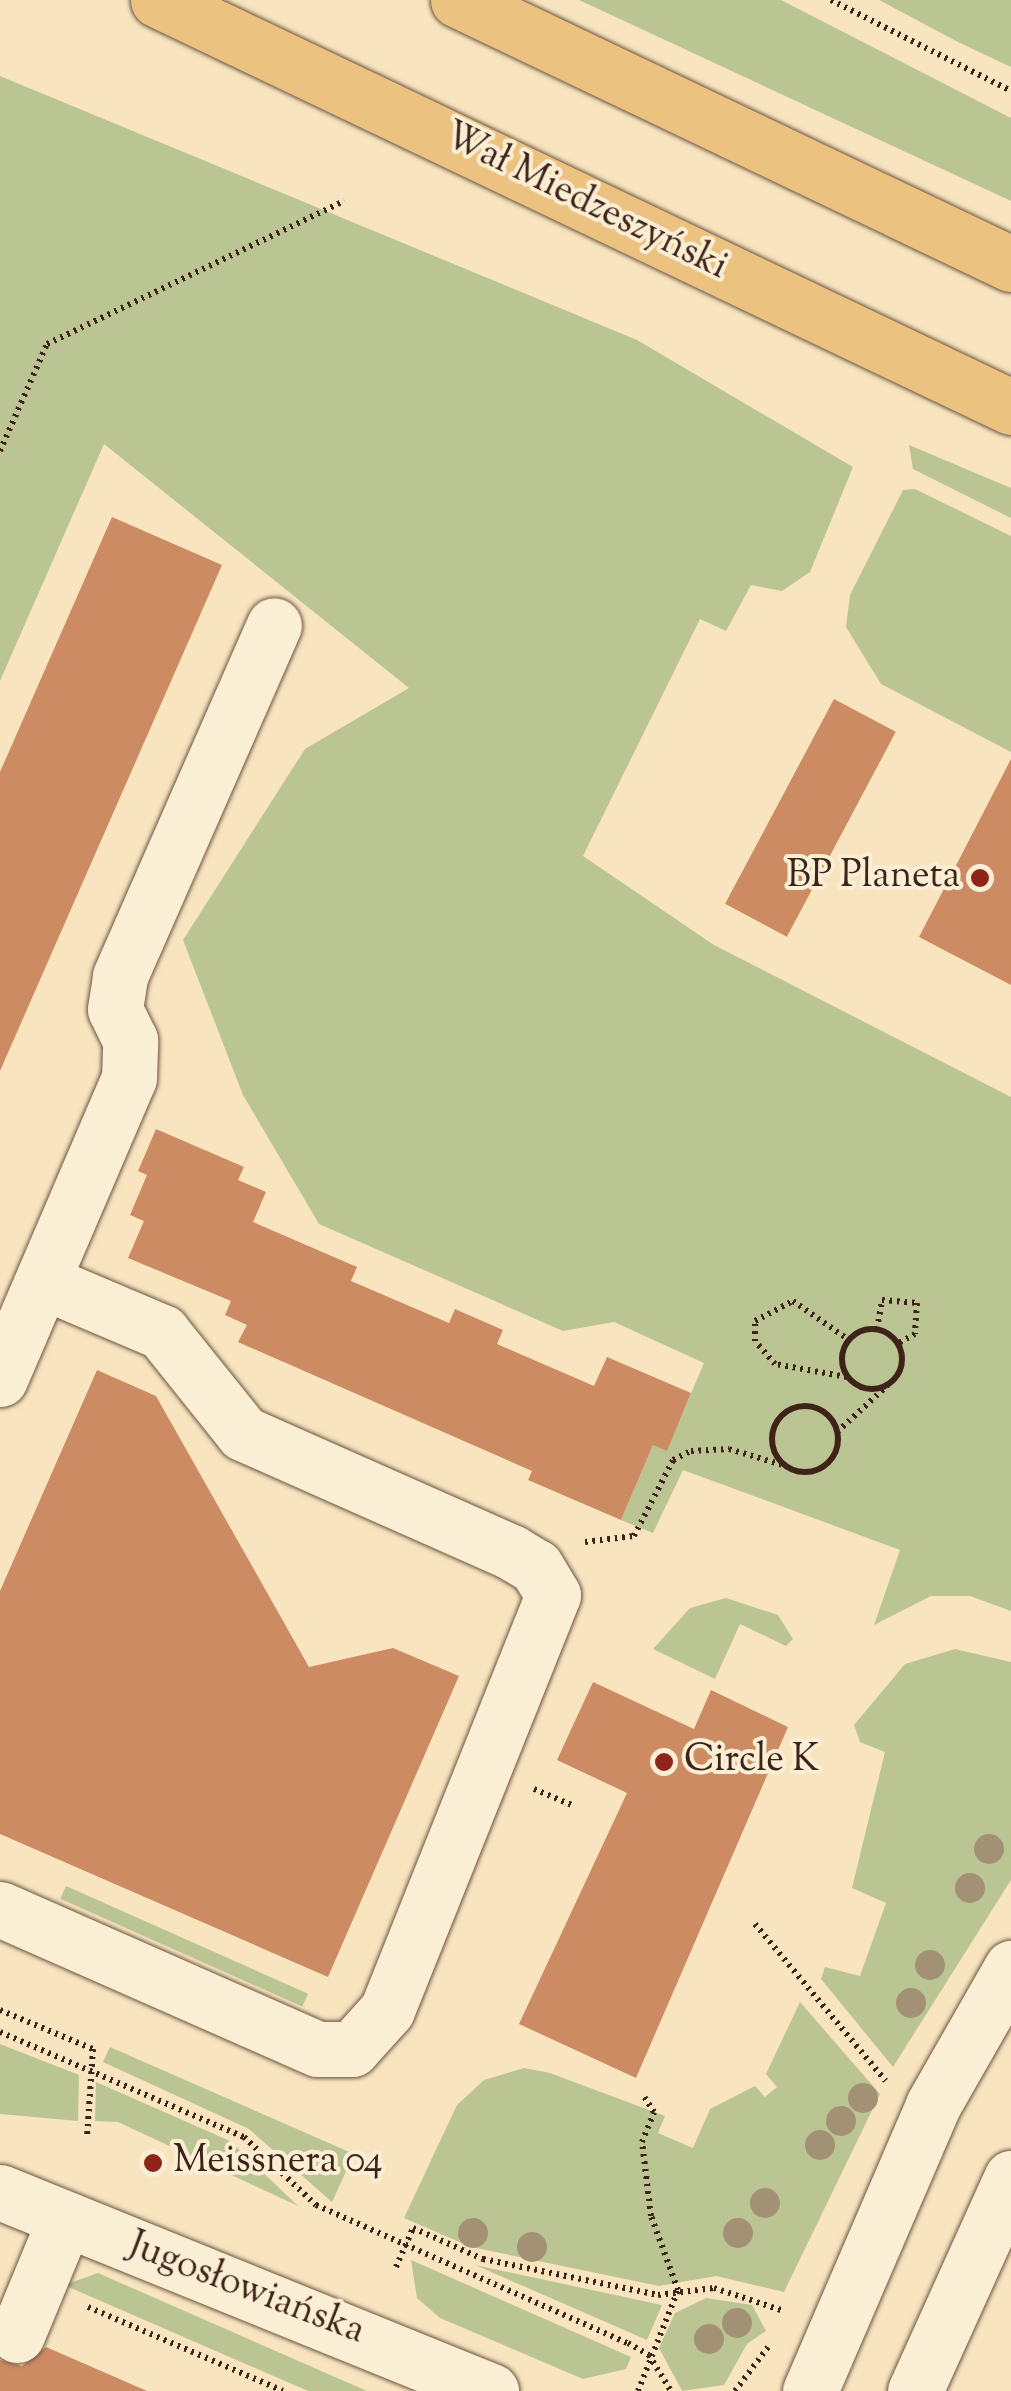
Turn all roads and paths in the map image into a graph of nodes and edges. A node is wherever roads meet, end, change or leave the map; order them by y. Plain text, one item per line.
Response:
1 (158, 0) edge
2 (458, 0) edge
3 (831, 0) edge
4 (1011, 90) edge
5 (344, 201) dead end
6 (1011, 264) edge
7 (1011, 407) edge
8 (0, 451) edge
9 (274, 624) dead end
10 (42, 1282) junction
11 (877, 1329) junction
12 (849, 1340) junction
13 (899, 1343) junction
14 (847, 1377) junction
15 (0, 1379) edge
16 (888, 1385) junction
17 (837, 1432) junction
18 (786, 1466) junction
19 (640, 1528) dead end
20 (0, 1909) edge
21 (756, 1924) dead end
22 (1011, 1968) edge
23 (0, 2010) edge
24 (0, 2032) edge
25 (90, 2068) junction
26 (897, 2094) dead end
27 (643, 2095) dead end
28 (87, 2138) dead end
29 (1011, 2178) edge
30 (0, 2192) edge
31 (65, 2219) junction
32 (405, 2245) junction
33 (396, 2267) dead end
34 (38, 2285) junction
35 (678, 2290) junction
36 (793, 2315) dead end
37 (16, 2335) dead end
38 (648, 2355) junction
39 (282, 2391) edge
40 (491, 2391) edge
41 (638, 2391) edge
42 (671, 2391) edge
43 (810, 2391) edge
44 (915, 2391) edge

1 - 7 main road, Wał Miedzeszyński
2 - 6 main road
3 - 4 path
5 - 8 path
9 - 10 street
10 - 15 street
10 - 20 street
11 - 12 path
11 - 13 path
11 - 13 path
12 - 14 path
12 - 14 path
13 - 16 path
14 - 16 path
16 - 17 path
17 - 18 path
17 - 18 path
18 - 19 path
21 - 26 path
22 - 43 street
23 - 25 path
24 - 25 path
25 - 28 path
25 - 32 path
27 - 35 path
29 - 44 street
30 - 31 street, Jugosłowiańska
31 - 34 street
31 - 40 street, Jugosłowiańska
32 - 33 path
32 - 35 path
32 - 38 path
34 - 37 street
34 - 39 path
35 - 36 path
35 - 38 path
38 - 41 path
38 - 42 path

